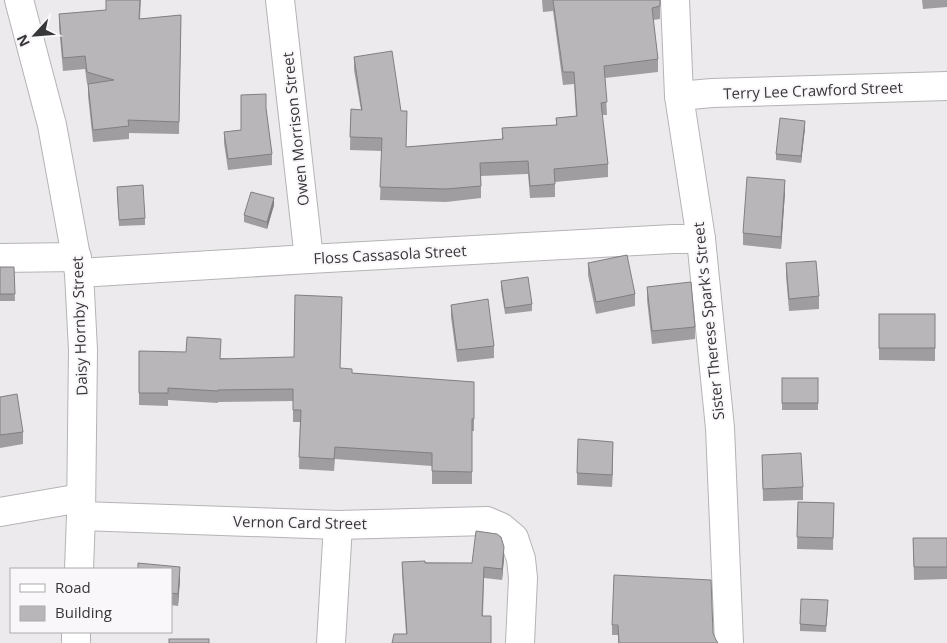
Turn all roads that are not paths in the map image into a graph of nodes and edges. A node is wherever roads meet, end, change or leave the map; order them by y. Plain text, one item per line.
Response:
1 (19, 0) edge
2 (280, 0) edge
3 (675, 0) edge
4 (947, 86) edge
5 (679, 96) junction
6 (701, 239) junction
7 (0, 258) edge
8 (309, 259) junction
9 (78, 265) junction
10 (81, 507) junction
11 (0, 512) edge
12 (338, 525) junction
13 (79, 568) edge
14 (331, 643) edge
15 (520, 643) edge
16 (729, 643) edge

1 - 9 street, Daisy Hornby Street
2 - 8 street, Owen Morrison Street
3 - 5 street, Sister Therese Spark's Street
4 - 5 street, Terry Lee Crawford Street
5 - 6 street, Sister Therese Spark's Street
6 - 8 street, Floss Cassasola Street
6 - 16 street, Sister Therese Spark's Street
7 - 9 street, Floss Cassasola Street
8 - 9 street, Floss Cassasola Street
9 - 10 street, Daisy Hornby Street
10 - 11 street, Vernon Card Street
10 - 12 street, Vernon Card Street
10 - 13 street, Daisy Hornby Street
12 - 14 street
12 - 15 street, Vernon Card Street

